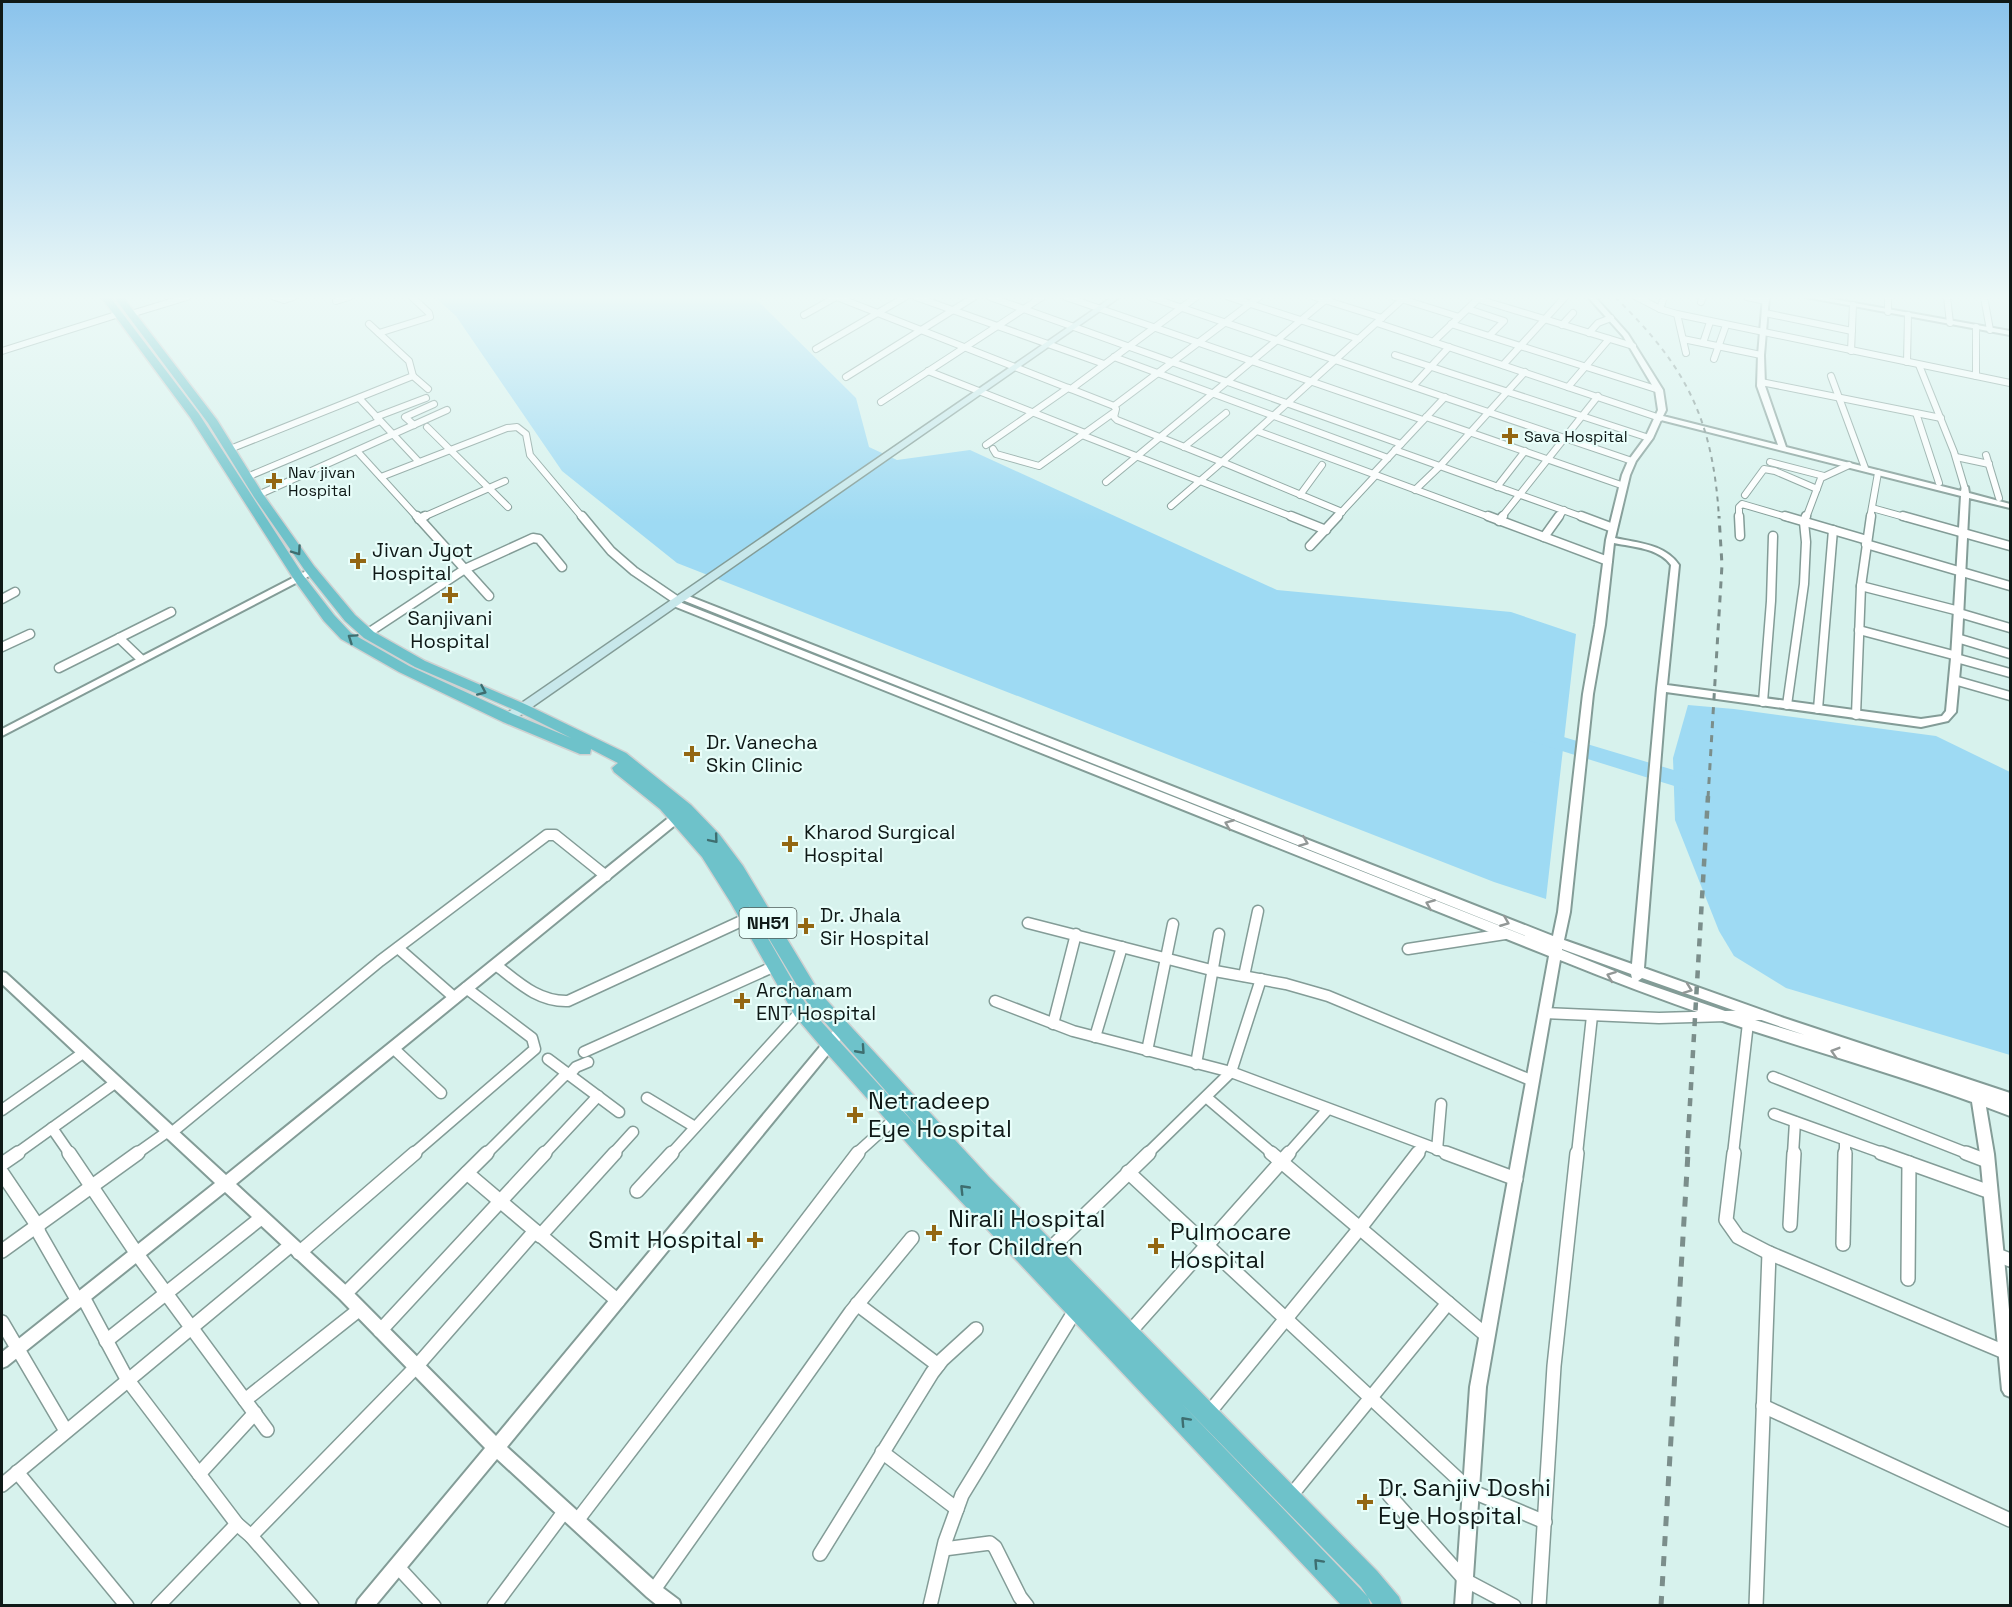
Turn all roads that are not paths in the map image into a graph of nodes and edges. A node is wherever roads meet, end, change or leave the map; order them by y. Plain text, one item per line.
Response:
1 (166, 372) edge
2 (176, 372) edge
3 (412, 372) edge
4 (854, 372) edge
5 (926, 372) edge
6 (931, 372) edge
7 (1009, 372) edge
8 (1029, 372) edge
9 (1092, 372) edge
10 (1153, 372) edge
11 (1161, 372) edge
12 (1199, 372) edge
13 (1240, 372) edge
14 (1281, 372) edge
15 (1322, 372) edge
16 (1372, 372) edge
17 (1426, 372) edge
18 (1446, 372) edge
19 (1525, 372) joint
20 (1581, 372) edge
21 (1601, 372) edge
22 (1648, 372) edge
23 (1761, 372) edge
24 (1922, 372) edge
25 (1955, 372) edge
26 (1976, 372) edge
27 (1158, 374) junction
28 (413, 376) junction
29 (1831, 376) dead end
30 (1976, 376) junction
31 (846, 377) dead end
32 (1227, 382) junction
33 (1311, 382) junction
34 (1761, 382) junction
35 (2010, 382) edge
36 (1413, 386) junction
37 (1568, 387) junction
38 (1069, 388) junction
39 (428, 389) dead end
40 (1659, 390) junction
41 (981, 391) junction
42 (1507, 392) junction
43 (1213, 394) junction
44 (1598, 396) junction
45 (1444, 397) junction
46 (1837, 397) junction
47 (359, 398) junction
48 (426, 398) dead end
49 (881, 402) dead end
50 (434, 404) dead end
51 (1287, 404) junction
52 (447, 410) dead end
53 (1113, 410) junction
54 (1033, 412) junction
55 (1488, 412) junction
56 (1226, 413) dead end
57 (1916, 413) junction
58 (1272, 416) junction
59 (1582, 416) junction
60 (1660, 417) junction
61 (1941, 417) junction
62 (1425, 418) junction
63 (378, 419) junction
64 (414, 425) junction
65 (428, 427) dead end
66 (1257, 431) junction
67 (1470, 432) junction
68 (1083, 434) junction
69 (392, 435) junction
70 (1160, 438) junction
71 (1565, 438) junction
72 (1649, 438) junction
73 (1401, 444) junction
74 (1184, 447) junction
75 (1782, 447) junction
76 (230, 449) junction
77 (1395, 450) junction
78 (357, 451) junction
79 (449, 451) junction
80 (1525, 451) junction
81 (1986, 454) dead end
82 (1137, 457) junction
83 (1956, 457) junction
84 (1388, 458) junction
85 (1548, 459) junction
86 (1632, 461) junction
87 (419, 462) junction
88 (1222, 462) junction
89 (1770, 462) dead end
90 (1989, 464) junction
91 (1322, 465) dead end
92 (1851, 465) junction
93 (1440, 466) junction
94 (1865, 468) junction
95 (1878, 473) junction
96 (1374, 475) junction
97 (1824, 476) junction
98 (247, 477) junction
99 (381, 477) junction
100 (1201, 480) junction
101 (505, 481) dead end
102 (1106, 482) dead end
103 (1940, 483) junction
104 (1624, 486) junction
105 (1497, 487) junction
106 (488, 488) junction
107 (1817, 489) junction
108 (1415, 490) junction
109 (1965, 492) junction
110 (258, 495) junction
111 (1300, 495) junction
112 (1520, 495) junction
113 (1745, 495) dead end
114 (1998, 498) junction
115 (2010, 501) edge
116 (1172, 506) dead end
117 (2010, 506) edge
118 (508, 507) dead end
119 (1872, 508) junction
120 (1564, 510) junction
121 (1342, 512) junction
122 (419, 519) junction
123 (1499, 521) junction
124 (1804, 522) junction
125 (1613, 528) junction
126 (1326, 530) junction
127 (1833, 530) junction
128 (1963, 533) junction
129 (1740, 536) dead end
130 (1773, 536) dead end
131 (1544, 537) junction
132 (1611, 540) junction
133 (1866, 542) junction
134 (1310, 546) dead end
135 (2010, 546) edge
136 (1608, 561) junction
137 (562, 567) dead end
138 (465, 570) junction
139 (1961, 572) junction
140 (305, 574) junction
141 (1862, 585) junction
142 (2010, 586) edge
143 (15, 592) dead end
144 (489, 596) dead end
145 (2, 599) edge
146 (678, 600) junction
147 (171, 612) dead end
148 (1959, 612) junction
149 (2010, 628) edge
150 (1859, 630) junction
151 (368, 633) junction
152 (30, 634) dead end
153 (119, 638) junction
154 (1958, 638) junction
155 (2, 647) edge
156 (2010, 654) edge
157 (1957, 657) junction
158 (141, 659) junction
159 (59, 668) dead end
160 (2010, 673) edge
161 (1954, 680) junction
162 (1662, 688) junction
163 (2010, 696) edge
164 (1763, 702) junction
165 (1787, 705) junction
166 (1818, 709) junction
167 (515, 713) junction
168 (1856, 715) junction
169 (2, 733) edge
170 (682, 813) junction
171 (1270, 834) junction
172 (606, 876) junction
173 (1258, 911) dead end
174 (748, 918) junction
175 (1028, 923) dead end
176 (1173, 924) dead end
177 (1076, 934) junction
178 (1219, 934) dead end
179 (1505, 934) junction
180 (1122, 947) junction
181 (398, 948) junction
182 (1556, 948) junction
183 (1408, 949) dead end
184 (1166, 959) junction
185 (496, 965) junction
186 (775, 966) junction
187 (1215, 971) junction
188 (1638, 971) junction
189 (1244, 975) junction
190 (2, 979) edge
191 (1261, 979) junction
192 (1636, 985) junction
193 (466, 988) junction
194 (455, 998) junction
195 (995, 1001) dead end
196 (801, 1011) junction
197 (1544, 1013) junction
198 (1760, 1015) junction
199 (1592, 1016) junction
200 (1725, 1016) junction
201 (1748, 1023) junction
202 (1053, 1024) junction
203 (842, 1029) junction
204 (1095, 1037) junction
205 (830, 1044) junction
206 (393, 1048) junction
207 (1147, 1051) junction
208 (83, 1053) junction
209 (548, 1059) dead end
210 (1196, 1064) junction
211 (1231, 1072) junction
212 (568, 1074) junction
213 (1773, 1077) dead end
214 (1533, 1081) junction
215 (115, 1083) junction
216 (441, 1093) dead end
217 (1977, 1093) junction
218 (598, 1096) junction
219 (1206, 1097) junction
220 (647, 1098) dead end
221 (2010, 1099) edge
222 (1442, 1104) dead end
223 (910, 1105) junction
224 (1328, 1109) junction
225 (2, 1110) edge
226 (2010, 1110) edge
227 (619, 1113) dead end
228 (1773, 1114) dead end
229 (897, 1117) junction
230 (1795, 1122) junction
231 (52, 1128) junction
232 (695, 1128) junction
233 (633, 1132) dead end
234 (169, 1133) junction
235 (1845, 1140) junction
236 (1424, 1145) junction
237 (1437, 1150) junction
238 (1281, 1161) junction
239 (1987, 1161) junction
240 (1909, 1162) junction
241 (2, 1164) edge
242 (1128, 1172) junction
243 (2, 1173) edge
244 (467, 1173) junction
245 (1516, 1179) junction
246 (224, 1185) junction
247 (93, 1186) junction
248 (637, 1191) dead end
249 (1990, 1192) junction
250 (500, 1202) junction
251 (261, 1218) junction
252 (1790, 1225) dead end
253 (38, 1226) junction
254 (1360, 1228) junction
255 (538, 1234) junction
256 (912, 1238) dead end
257 (1843, 1244) dead end
258 (1207, 1245) junction
259 (295, 1249) junction
260 (2, 1251) edge
261 (1048, 1251) junction
262 (1769, 1253) junction
263 (137, 1254) junction
264 (2004, 1257) edge
265 (1036, 1263) junction
266 (1908, 1279) dead end
267 (166, 1293) junction
268 (345, 1294) junction
269 (81, 1299) junction
270 (2006, 1300) edge
271 (618, 1301) junction
272 (1448, 1303) junction
273 (857, 1304) junction
274 (1077, 1307) junction
275 (360, 1309) junction
276 (1286, 1319) junction
277 (2, 1322) edge
278 (192, 1327) junction
279 (976, 1329) dead end
280 (381, 1331) junction
281 (1128, 1334) junction
282 (1487, 1336) junction
283 (106, 1341) junction
284 (17, 1349) junction
285 (2007, 1353) junction
286 (2, 1361) edge
287 (938, 1365) junction
288 (416, 1367) junction
289 (127, 1379) junction
290 (2010, 1390) edge
291 (1371, 1398) junction
292 (245, 1400) junction
293 (1763, 1406) junction
294 (255, 1413) junction
295 (1207, 1415) junction
296 (267, 1430) dead end
297 (66, 1431) junction
298 (496, 1448) junction
299 (882, 1452) junction
300 (17, 1472) junction
301 (199, 1474) junction
302 (2, 1485) edge
303 (1471, 1491) junction
304 (1389, 1495) dead end
305 (1289, 1498) junction
306 (957, 1509) junction
307 (564, 1512) junction
308 (2010, 1520) edge
309 (576, 1522) junction
310 (1545, 1522) junction
311 (237, 1524) junction
312 (251, 1536) junction
313 (944, 1549) junction
314 (820, 1554) dead end
315 (397, 1566) junction
316 (1465, 1580) junction
317 (653, 1591) junction
318 (127, 1605) edge
319 (158, 1605) edge
320 (312, 1605) edge
321 (364, 1605) edge
322 (434, 1605) edge
323 (494, 1605) edge
324 (673, 1605) edge
325 (930, 1605) edge
326 (1027, 1605) edge
327 (1359, 1605) edge
328 (1390, 1605) edge
329 (1463, 1605) edge
330 (1514, 1605) edge
331 (1539, 1605) edge
332 (1756, 1605) edge

1 - 140 highway, NH51
2 - 76 highway, NH51
3 - 28 street
4 - 31 street
5 - 49 street
6 - 41 street
7 - 41 main road
8 - 38 street
9 - 38 street
10 - 27 street
11 - 27 street
12 - 32 street
13 - 32 street
14 - 33 street
15 - 33 street
16 - 36 street
17 - 36 street
18 - 42 street
19 - 37 street
19 - 42 street
20 - 37 street
21 - 40 street
22 - 40 street
23 - 34 street
24 - 61 street
25 - 30 street
26 - 30 street
27 - 43 street
27 - 53 street
28 - 39 street
28 - 47 street
29 - 46 street
30 - 35 street
32 - 43 street
32 - 51 street
33 - 51 street
33 - 62 street
34 - 46 street
34 - 75 street
36 - 45 street
37 - 44 street
38 - 53 street
38 - 54 street
40 - 60 street
41 - 54 street
41 - 146 main road
42 - 55 street
42 - 59 street
43 - 58 street
43 - 70 street
44 - 59 street
44 - 60 street
45 - 55 street
45 - 62 street
46 - 57 street
46 - 94 street
47 - 63 street
47 - 76 street
48 - 63 street
50 - 64 street
51 - 58 street
51 - 73 street
52 - 64 street
53 - 68 street
53 - 70 street
54 - 68 street
54 - 68 street
55 - 67 street
55 - 71 street
56 - 74 street
57 - 61 street
57 - 103 street
58 - 66 street
58 - 84 street
59 - 71 street
59 - 72 street
60 - 72 street
60 - 75 street
61 - 83 street
62 - 67 street
62 - 73 street
63 - 69 street
63 - 98 street
64 - 69 street
65 - 79 street
66 - 88 street
66 - 96 street
67 - 80 street
67 - 93 street
68 - 82 street
69 - 78 street
69 - 87 street
70 - 74 street
70 - 82 street
71 - 85 street
71 - 86 street
72 - 86 street
73 - 77 street
74 - 88 street
75 - 92 street
76 - 98 highway, NH51
77 - 84 street
77 - 93 street
78 - 99 street
78 - 110 street
79 - 87 street
79 - 106 street
79 - 146 street
80 - 85 street
80 - 105 street
81 - 90 street
82 - 100 street
82 - 102 street
83 - 90 street
83 - 109 street
84 - 96 street
85 - 104 street
85 - 112 street
86 - 104 street
87 - 99 street
88 - 100 street
88 - 111 street
89 - 97 street
90 - 114 street
91 - 111 street
92 - 94 street
92 - 95 street
92 - 97 street
93 - 105 street
93 - 108 street
94 - 103 street
95 - 109 street
95 - 119 street
96 - 108 street
96 - 121 street
97 - 107 street
98 - 110 highway, NH51
99 - 122 street
100 - 116 street
100 - 126 street
101 - 106 street
103 - 109 street
104 - 125 street
105 - 112 street
106 - 118 street
106 - 122 street
107 - 113 street
107 - 124 street
108 - 123 street
109 - 114 street
109 - 117 street
109 - 128 street
110 -> 140 highway, NH51
111 - 121 street
112 - 120 street
112 - 123 street
114 - 115 street
119 - 128 street
119 - 133 street
120 - 125 street
120 - 131 street
121 - 126 street
122 - 138 street
123 - 131 street
124 - 127 street
124 - 129 street
124 - 165 street
125 - 132 street
126 - 134 street
127 - 133 street
127 - 166 street
128 - 135 street
128 - 139 street
130 - 164 street
131 - 136 street
132 - 136 street
132 - 162 street
133 - 139 street
133 - 141 street
136 - 182 street
137 - 138 street
138 - 144 street
138 - 151 street
139 - 142 street
139 - 148 street
140 - 151 highway, NH51
140 - 158 street
167 -> 140 highway, NH51
141 - 148 street
141 - 150 street
143 - 145 street
146 - 167 main road
146 - 171 street
147 - 153 street
148 - 149 street
148 - 154 street
150 - 157 street
150 - 168 street
151 -> 167 highway, NH51
152 - 155 street
153 - 158 street
153 - 159 street
154 - 156 street
154 - 157 street
157 - 160 street
157 - 161 street
158 - 169 street
161 - 163 street
161 - 168 street
162 - 164 street
162 - 188 street
164 - 165 street
165 - 166 street
166 - 168 street
167 - 170 highway, NH51
170 - 172 street
170 - 174 highway, NH51
170 -> 203 highway, NH51
179 -> 171 street
171 -> 182 street
172 - 181 street
172 - 185 street
173 - 189 street
174 - 185 street
174 - 186 highway, NH51
175 - 177 street
176 - 184 street
177 - 180 street
177 - 202 street
178 - 187 street
179 - 182 street
179 - 183 street
180 - 184 street
180 - 204 street
181 - 194 street
181 - 234 street
182 - 188 street
192 -> 182 street
182 - 197 street
184 - 187 street
184 - 207 street
185 - 193 street
186 - 196 highway, NH51
186 - 212 street
187 - 189 street
187 - 210 street
188 - 192 street
188 -> 198 street
189 - 191 street
190 - 208 street
191 - 211 street
191 - 214 street
192 - 200 street
193 - 194 street
193 - 259 street
194 - 206 street
195 - 202 street
196 - 205 highway, NH51
196 - 232 street
197 - 199 street
197 - 214 street
198 - 200 street
198 - 217 street
199 - 200 street
199 - 310 street
200 - 201 street
217 -> 201 street
201 - 262 street
202 - 204 street
203 - 205 street
203 -> 223 highway, NH51
204 - 207 street
205 - 229 highway, NH51
205 - 271 street
206 - 216 street
206 - 246 street
207 - 210 street
208 - 215 street
208 - 225 street
209 - 212 street
210 - 211 street
211 - 219 street
211 - 224 street
212 - 218 street
212 - 244 street
213 - 239 street
214 - 245 street
215 - 231 street
215 - 234 street
217 - 221 street
217 - 226 street
217 - 239 street
218 - 227 street
218 - 250 street
219 - 238 street
219 - 242 street
220 - 232 street
222 - 237 street
223 - 229 street
223 - 261 highway, NH51
224 - 236 street
224 - 238 street
228 - 230 street
265 -> 229 highway, NH51
229 - 309 street
230 - 235 street
230 - 252 street
231 - 241 street
231 - 247 street
232 - 248 street
233 - 255 street
234 - 246 street
234 - 247 street
235 - 240 street
235 - 257 street
236 - 237 street
236 - 254 street
237 - 245 street
238 - 254 street
238 - 258 street
239 - 249 street
240 - 249 street
240 - 266 street
242 - 258 street
242 - 261 street
243 - 253 street
244 - 250 street
244 - 268 street
245 - 282 street
246 - 251 street
246 - 263 street
247 - 253 street
247 - 263 street
249 - 264 street
250 - 255 street
250 - 280 street
251 - 259 street
251 - 267 street
253 - 260 street
253 - 269 street
254 - 272 street
254 - 276 street
255 - 271 street
255 - 288 street
256 - 273 street
258 - 276 street
258 - 281 street
259 - 268 street
259 - 278 street
261 - 265 street
261 - 281 highway, NH51
262 - 285 street
262 - 293 street
263 - 267 street
263 - 269 street
264 - 270 street
265 - 274 highway, NH51
267 - 278 street
267 - 283 street
268 - 275 street
269 - 283 street
269 - 284 street
270 - 285 street
271 - 298 street
272 - 282 street
272 - 291 street
273 - 287 street
273 - 317 street
274 - 306 street
327 -> 274 highway, NH51
275 - 280 street
275 - 292 street
276 - 291 street
276 - 295 street
277 - 284 street
278 - 289 street
278 - 292 street
279 - 287 street
280 - 288 street
281 - 295 highway, NH51
282 - 303 street
283 - 289 street
284 - 286 street
284 - 297 street
285 - 290 street
287 - 299 street
288 - 298 street
288 - 312 street
289 - 297 street
289 - 301 street
291 - 303 street
291 - 305 street
292 - 294 street
293 - 308 street
293 - 332 street
294 - 296 street
294 - 301 street
295 - 305 highway, NH51
297 - 300 street
298 - 307 street
298 - 315 street
299 - 306 street
299 - 314 street
300 - 302 street
300 - 318 street
301 - 311 street
303 - 310 street
303 - 316 street
304 - 316 street
305 - 328 highway, NH51
306 - 313 street
307 - 309 street
307 - 323 street
309 - 317 street
310 - 331 street
311 - 312 street
311 - 319 street
312 - 320 street
313 - 325 street
313 - 326 street
315 - 321 street
315 - 322 street
316 - 329 street
316 - 330 street
317 - 324 street

